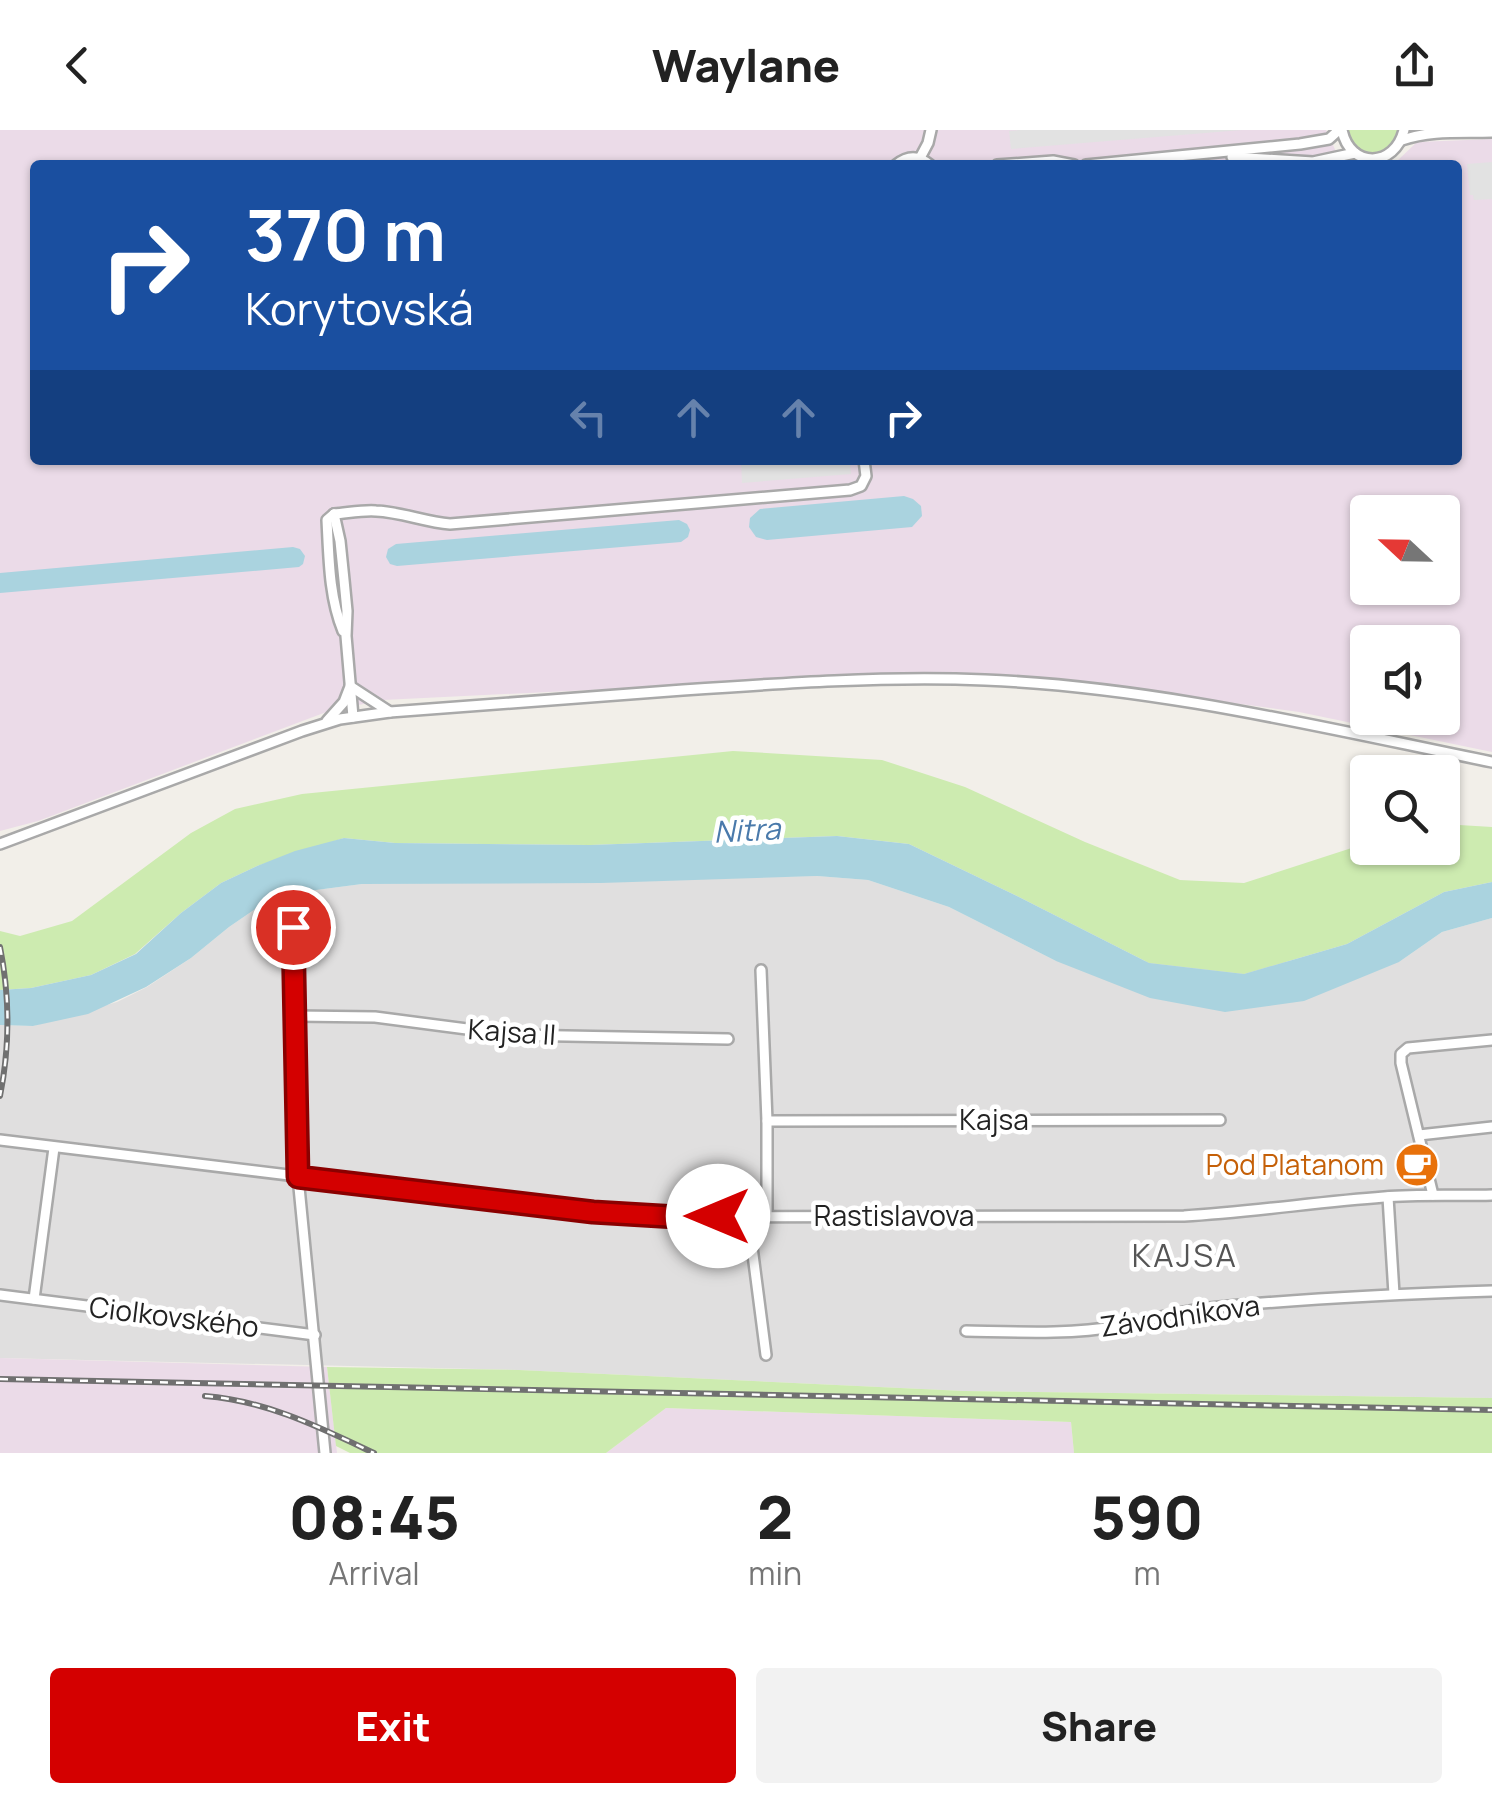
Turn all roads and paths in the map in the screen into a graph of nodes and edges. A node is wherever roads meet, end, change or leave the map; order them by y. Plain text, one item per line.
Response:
1 (930, 130) edge
2 (1341, 130) edge
3 (1439, 131) edge
4 (1492, 132) edge
5 (1403, 135) edge
6 (1354, 153) junction
7 (1204, 155) junction
8 (925, 160) edge
9 (1145, 160) edge
10 (1282, 160) edge
11 (1322, 160) edge
12 (865, 465) edge
13 (350, 686) junction
14 (390, 712) junction
15 (354, 717) junction
16 (326, 722) junction
17 (1492, 762) edge
18 (0, 844) edge
19 (293, 927) dead end
20 (762, 970) dead end
21 (296, 1016) junction
22 (728, 1040) dead end
23 (1492, 1040) edge
24 (1220, 1120) dead end
25 (767, 1121) junction
26 (1492, 1127) edge
27 (1419, 1135) junction
28 (0, 1140) edge
29 (54, 1148) junction
30 (298, 1177) junction
31 (1433, 1195) junction
32 (1492, 1195) edge
33 (1388, 1197) junction
34 (748, 1216) junction
35 (766, 1216) junction
36 (1492, 1291) edge
37 (1394, 1294) junction
38 (0, 1295) edge
39 (34, 1299) junction
40 (966, 1331) dead end
41 (314, 1335) junction
42 (766, 1355) dead end
43 (325, 1453) edge

1 - 8 street
2 - 6 street
2 - 7 street
3 - 4 street
3 - 5 street
5 - 6 street
6 - 11 street
7 - 9 street
7 - 10 street
12 - 13 street
13 - 14 street
13 - 15 street
13 - 16 street
14 - 15 street
14 - 17 street
15 - 16 street
16 - 18 street
19 - 21 street
20 - 25 street
21 - 22 street, Kajsa II
21 - 30 street
23 - 27 street
24 - 25 street, Kajsa
25 - 35 street
26 - 27 street
27 - 31 street
28 - 29 street, Rastislavova
29 - 30 street, Rastislavova
29 - 39 street
30 - 34 street, Rastislavova
30 - 41 street
31 - 32 street, Rastislavova
31 - 33 street, Rastislavova
33 - 35 street, Rastislavova
33 - 37 street
34 - 35 street, Rastislavova
34 - 42 street
36 - 37 street, Závodníkova
37 - 40 street, Závodníkova
38 - 39 street, Ciolkovského
39 - 41 street, Ciolkovského
41 - 43 street

